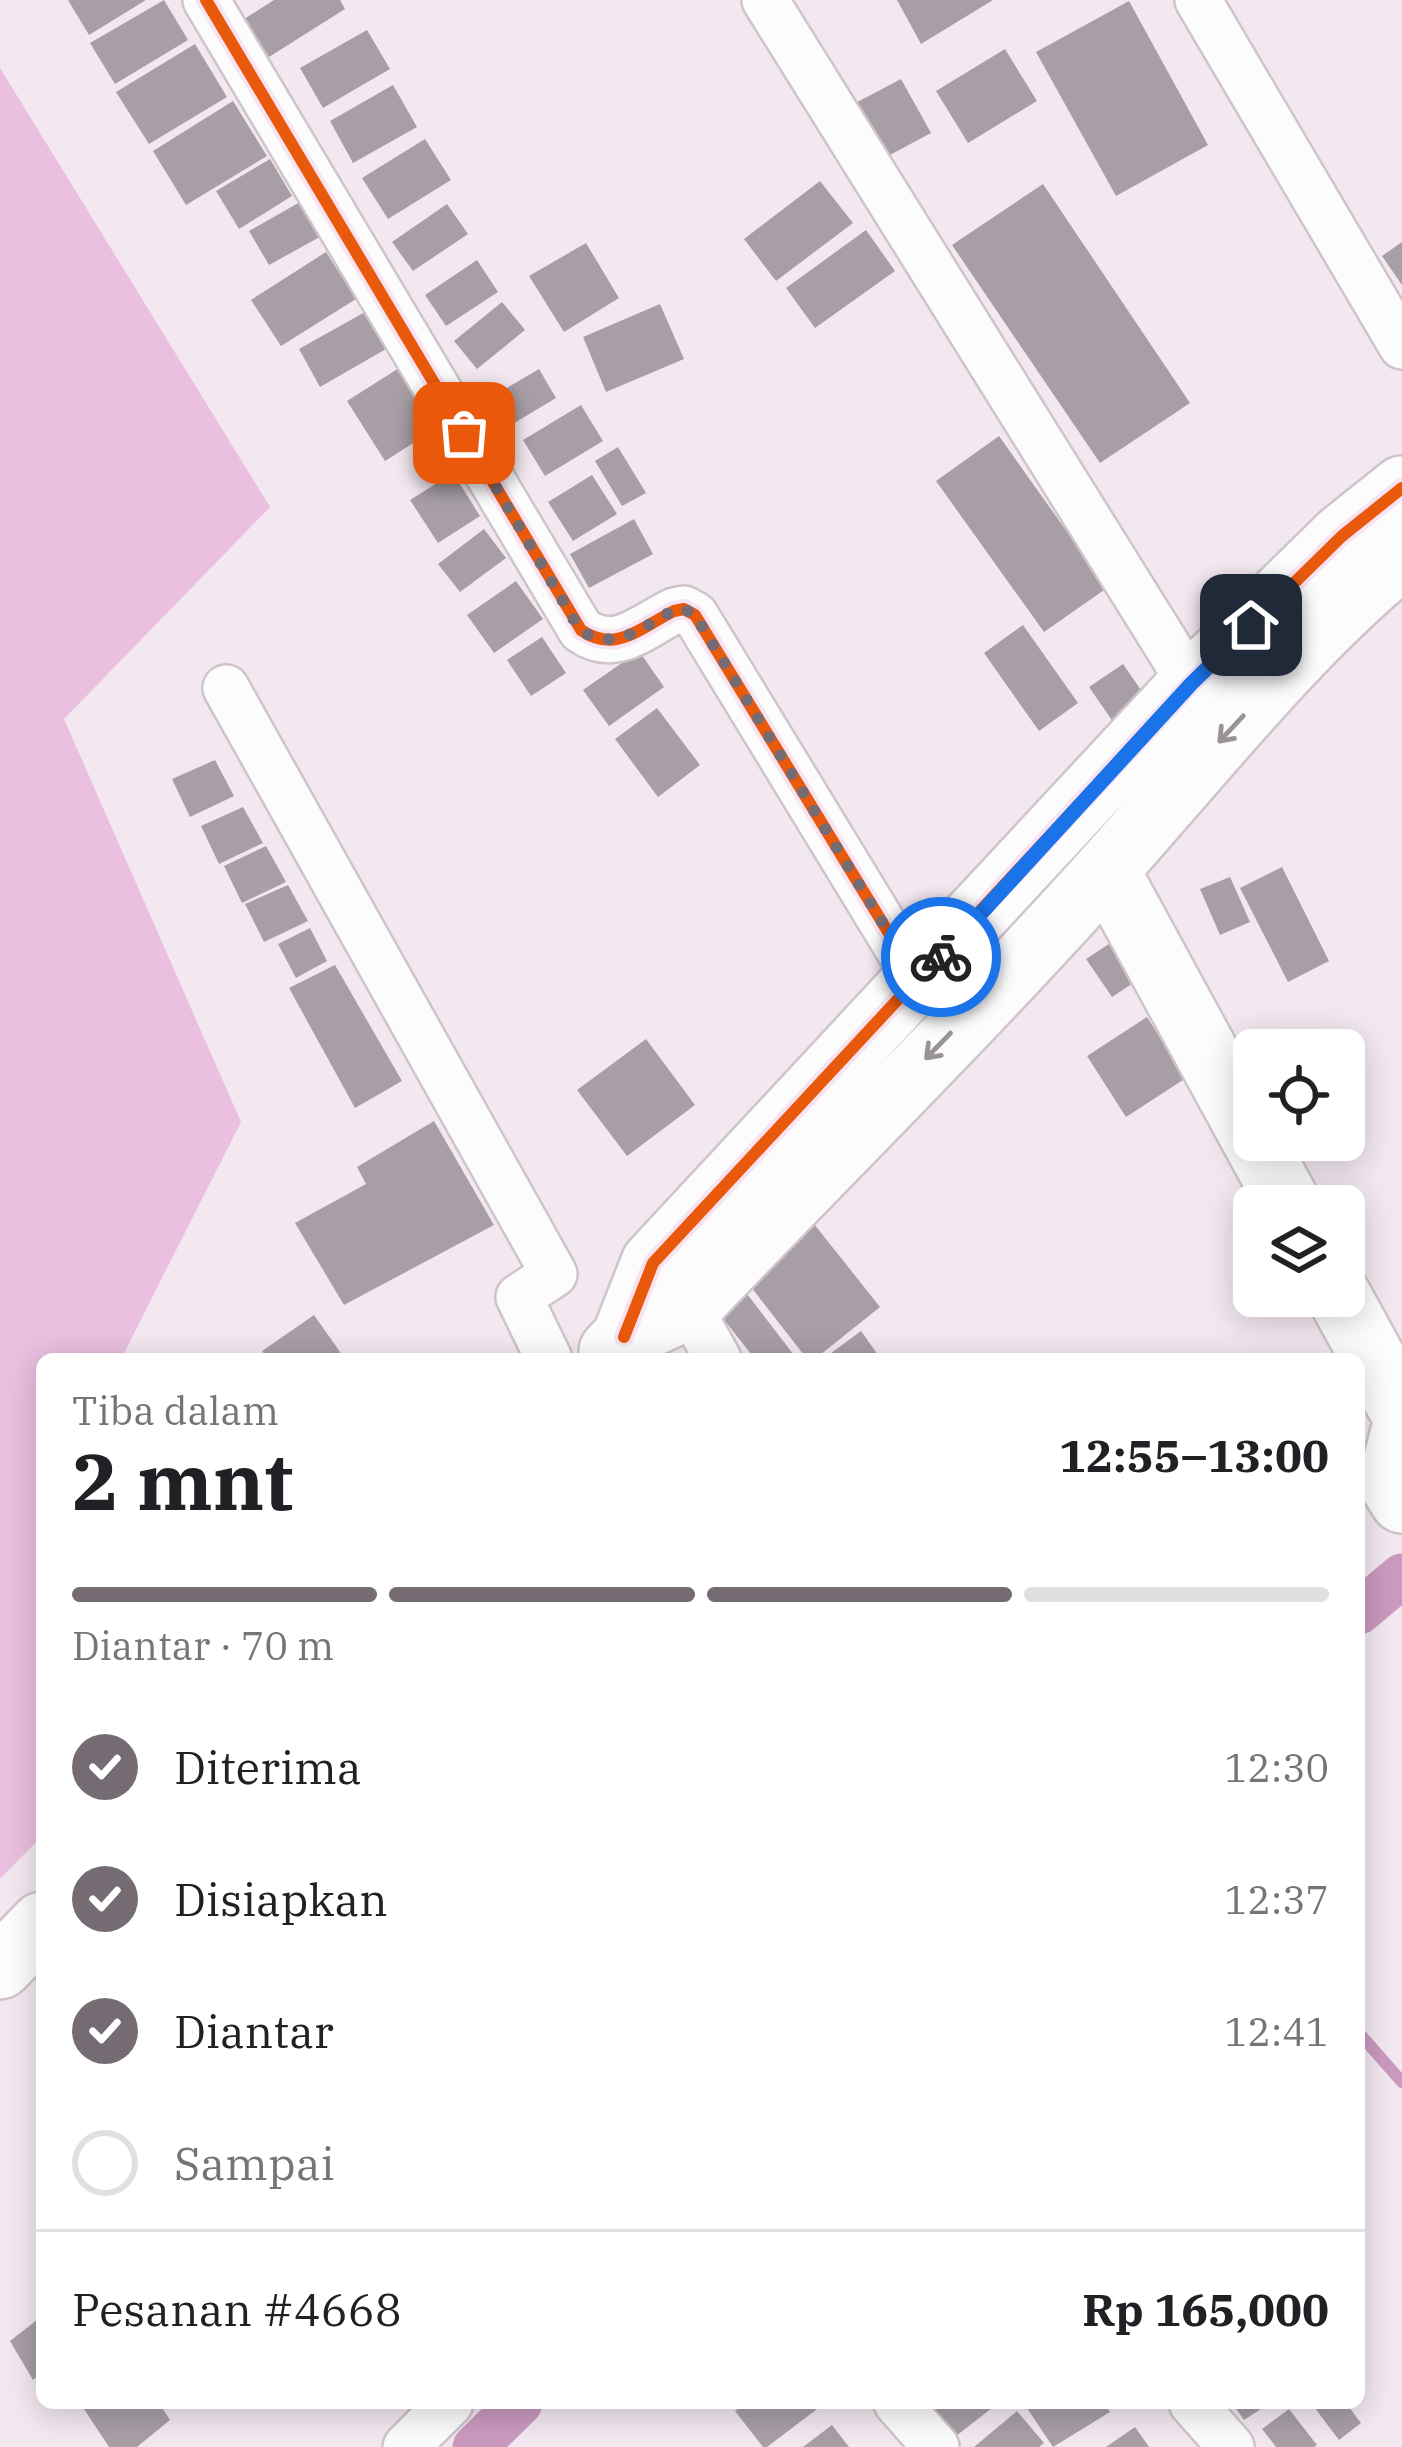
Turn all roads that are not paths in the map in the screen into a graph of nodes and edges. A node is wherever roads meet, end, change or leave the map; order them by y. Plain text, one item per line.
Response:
1 (206, 0) edge
2 (765, 0) edge
3 (1198, 0) edge
4 (1402, 346) edge
5 (1402, 488) edge
6 (1402, 557) edge
7 (1191, 684) junction
8 (226, 688) dead end
9 (1107, 870) junction
10 (918, 981) junction
11 (1279, 1185) edge
12 (687, 1310) edge
13 (1351, 1317) edge
14 (613, 1348) edge
15 (546, 1353) edge
16 (1402, 1411) edge
17 (36, 1930) edge
18 (0, 1967) edge
19 (444, 2409) edge
20 (903, 2409) edge
21 (1197, 2409) edge
22 (406, 2447) edge
23 (936, 2447) edge
24 (1231, 2447) edge

1 - 10 street
2 - 7 street
3 - 4 street
5 - 7 street
6 -> 9 street
7 - 10 street
8 - 15 street
9 - 11 street
9 -> 12 street
10 - 12 street
12 - 14 street
13 - 16 street
17 - 18 street
19 - 22 street
20 - 23 street
21 - 24 street

